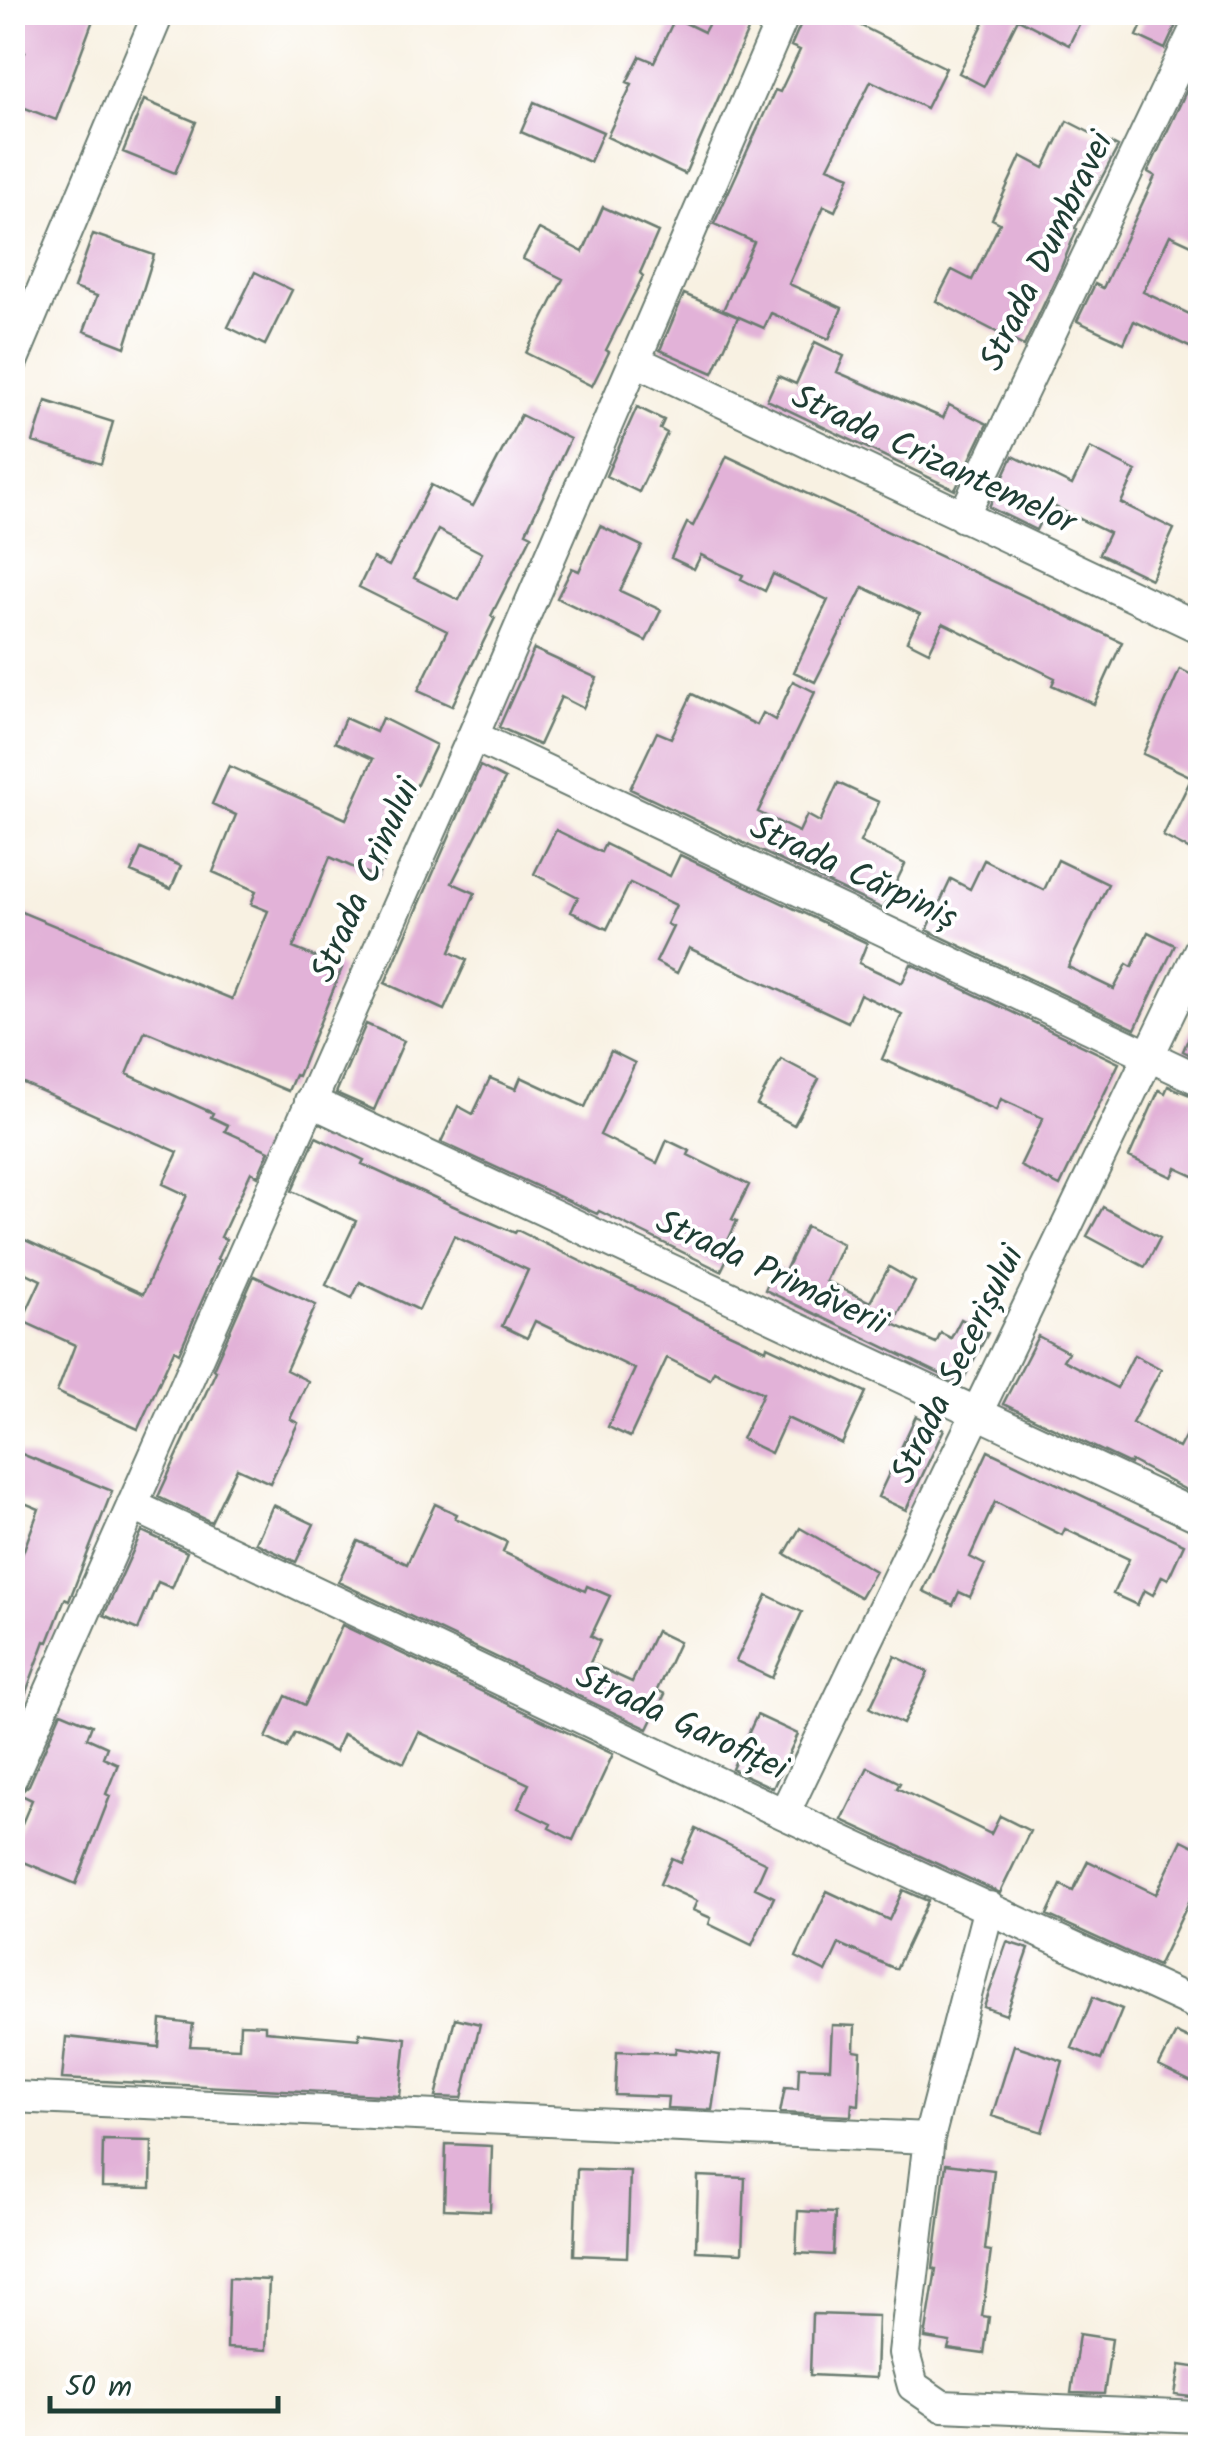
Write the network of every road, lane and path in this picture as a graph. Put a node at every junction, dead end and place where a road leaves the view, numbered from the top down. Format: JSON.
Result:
{"nodes":[{"id":1,"x":159,"y":12,"type":"edge"},
{"id":2,"x":785,"y":12,"type":"edge"},
{"id":3,"x":1200,"y":19,"type":"edge"},
{"id":4,"x":634,"y":360,"type":"junction"},
{"id":5,"x":12,"y":362,"type":"edge"},
{"id":6,"x":963,"y":517,"type":"junction"},
{"id":7,"x":1200,"y":628,"type":"edge"},
{"id":8,"x":473,"y":736,"type":"junction"},
{"id":9,"x":1200,"y":949,"type":"edge"},
{"id":10,"x":1151,"y":1057,"type":"junction"},
{"id":11,"x":1200,"y":1080,"type":"edge"},
{"id":12,"x":310,"y":1101,"type":"junction"},
{"id":13,"x":978,"y":1412,"type":"junction"},
{"id":14,"x":132,"y":1506,"type":"junction"},
{"id":15,"x":1200,"y":1516,"type":"edge"},
{"id":16,"x":12,"y":1778,"type":"edge"},
{"id":17,"x":784,"y":1814,"type":"junction"},
{"id":18,"x":989,"y":1908,"type":"junction"},
{"id":19,"x":1200,"y":2006,"type":"edge"},
{"id":20,"x":12,"y":2097,"type":"edge"},
{"id":21,"x":929,"y":2138,"type":"junction"},
{"id":22,"x":1200,"y":2417,"type":"edge"}],
"edges":[{"from":1,"to":5,"type":"street"},
{"from":2,"to":4,"type":"street","name":"Strada Crinului"},
{"from":3,"to":6,"type":"street","name":"Strada Dumbravei"},
{"from":4,"to":6,"type":"street","name":"Strada Crizantemelor"},
{"from":4,"to":8,"type":"street","name":"Strada Crinului"},
{"from":6,"to":7,"type":"street","name":"Strada Crizantemelor"},
{"from":8,"to":10,"type":"street","name":"Strada Cărpiniș"},
{"from":8,"to":12,"type":"street","name":"Strada Crinului"},
{"from":9,"to":10,"type":"street","name":"Strada Secerișului"},
{"from":10,"to":11,"type":"street","name":"Strada Cărpiniș"},
{"from":10,"to":13,"type":"street","name":"Strada Secerișului"},
{"from":12,"to":13,"type":"street","name":"Strada Primăverii"},
{"from":12,"to":14,"type":"street","name":"Strada Crinului"},
{"from":13,"to":15,"type":"street","name":"Strada Primăverii"},
{"from":13,"to":17,"type":"street","name":"Strada Secerișului"},
{"from":14,"to":16,"type":"street","name":"Strada Crinului"},
{"from":14,"to":17,"type":"street","name":"Strada Garofiței"},
{"from":17,"to":18,"type":"street","name":"Strada Garofiței"},
{"from":18,"to":19,"type":"street","name":"Strada Garofiței"},
{"from":18,"to":21,"type":"street"},
{"from":20,"to":21,"type":"street"},
{"from":21,"to":22,"type":"street"}]}
